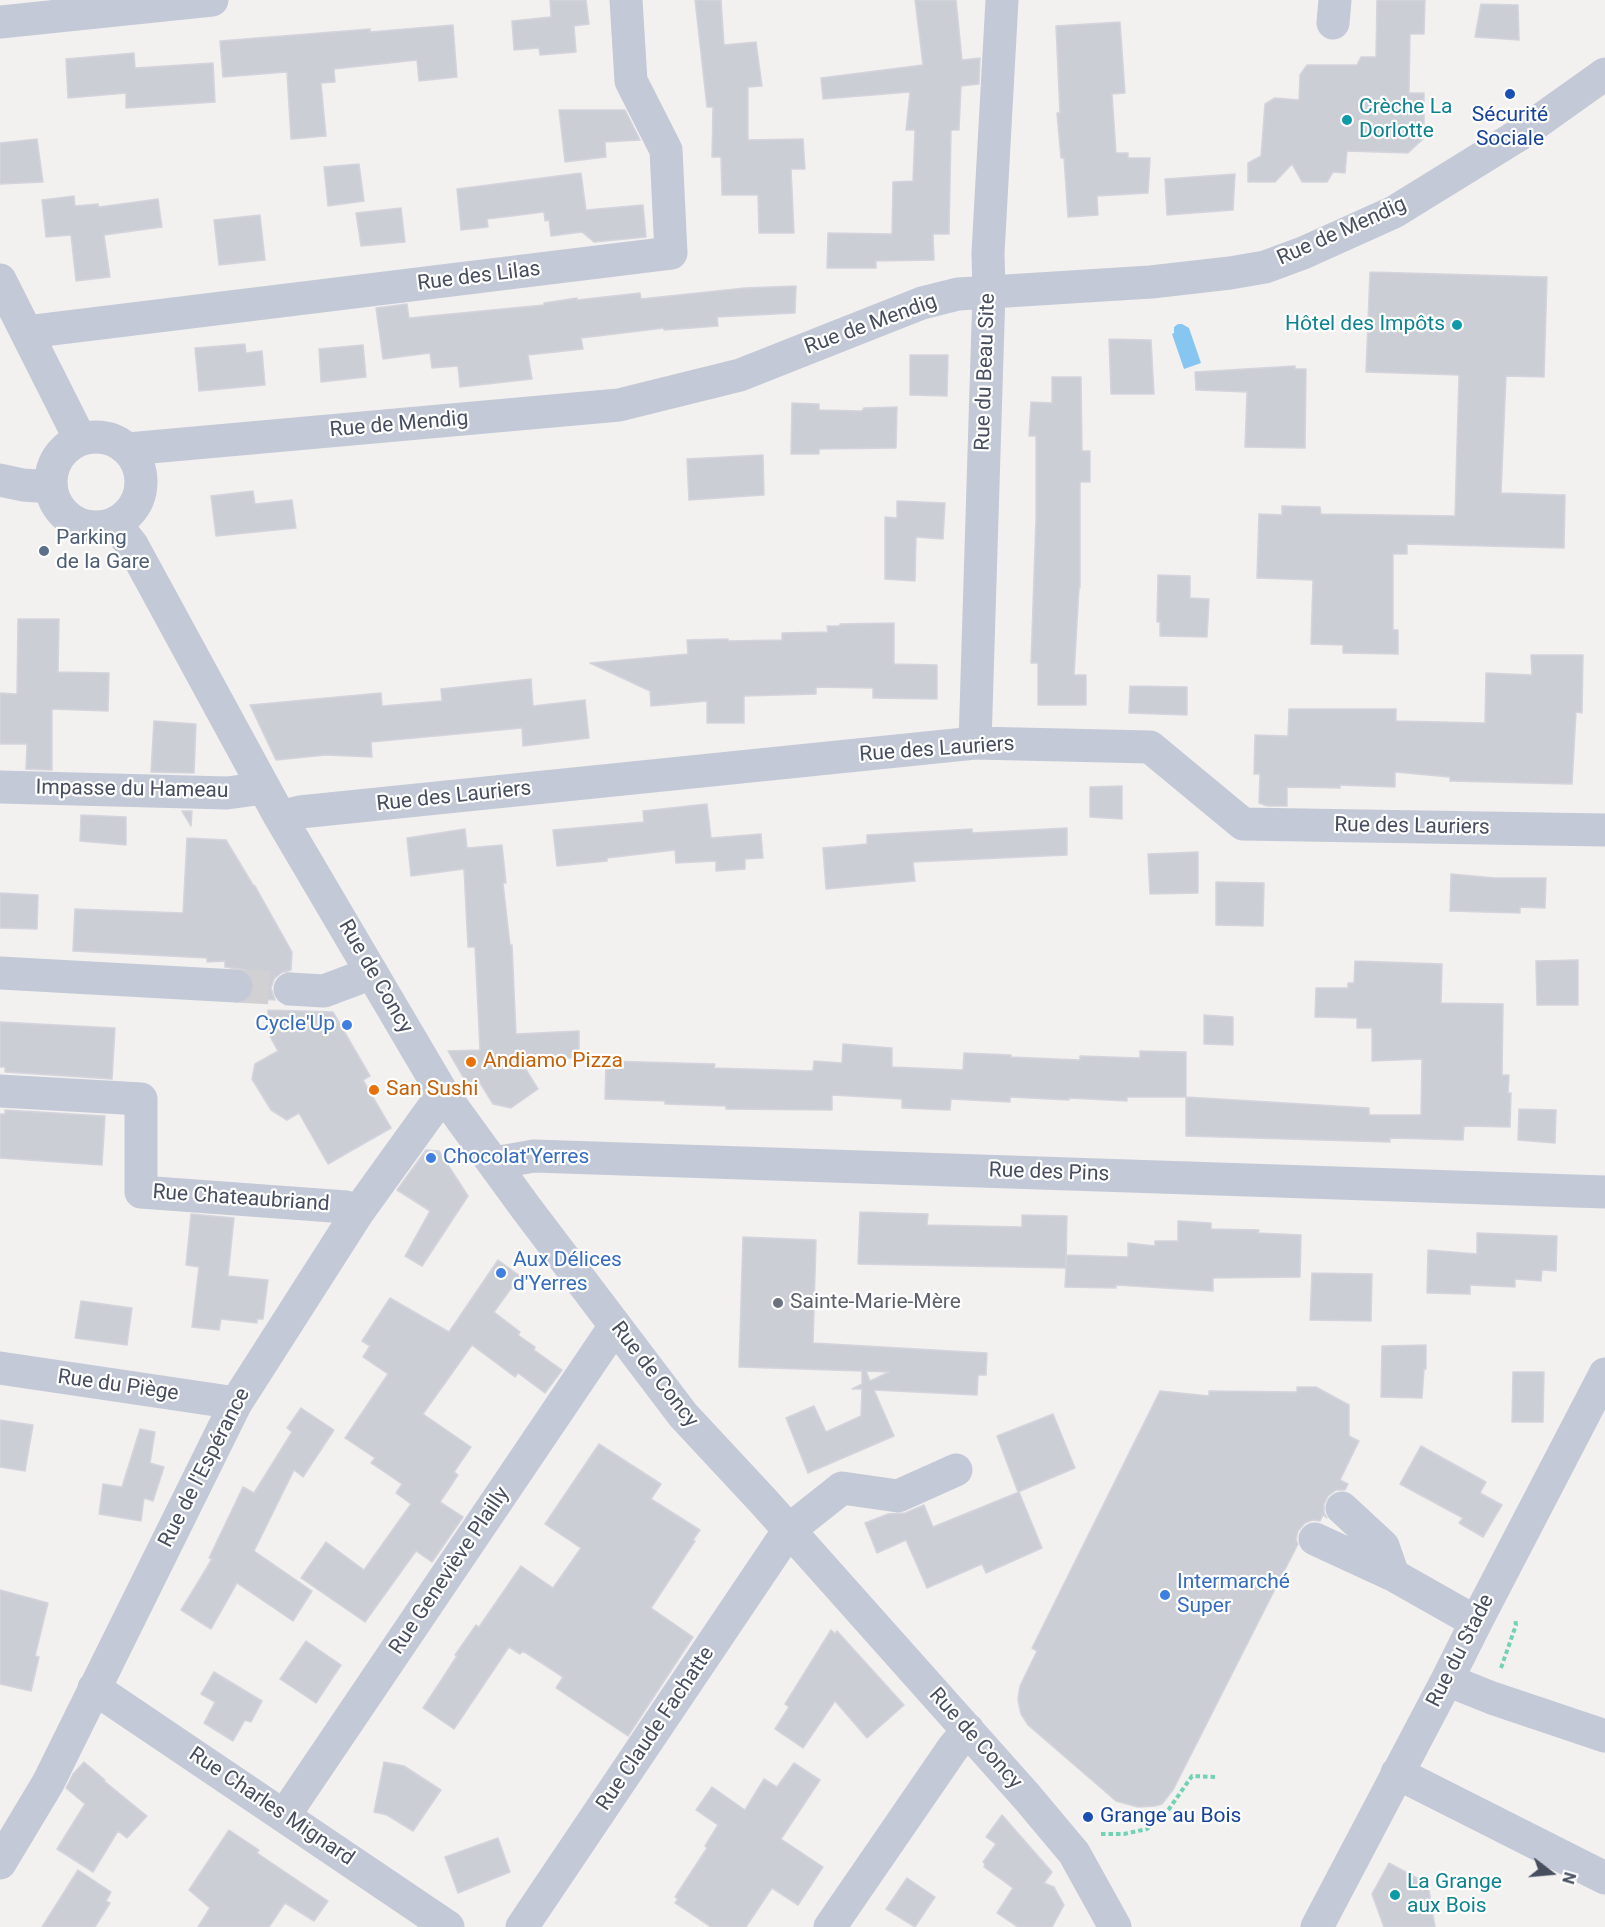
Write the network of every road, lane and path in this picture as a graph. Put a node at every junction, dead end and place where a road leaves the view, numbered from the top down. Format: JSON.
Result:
{"nodes":[{"id":1,"x":212,"y":0,"type":"edge"},
{"id":2,"x":626,"y":0,"type":"edge"},
{"id":3,"x":1002,"y":0,"type":"edge"},
{"id":4,"x":0,"y":22,"type":"edge"},
{"id":5,"x":1605,"y":74,"type":"edge"},
{"id":6,"x":0,"y":280,"type":"edge"},
{"id":7,"x":989,"y":292,"type":"junction"},
{"id":8,"x":27,"y":332,"type":"junction"},
{"id":9,"x":80,"y":440,"type":"junction"},
{"id":10,"x":128,"y":450,"type":"junction"},
{"id":11,"x":0,"y":480,"type":"edge"},
{"id":12,"x":51,"y":487,"type":"junction"},
{"id":13,"x":115,"y":524,"type":"junction"},
{"id":14,"x":975,"y":743,"type":"junction"},
{"id":15,"x":0,"y":787,"type":"edge"},
{"id":16,"x":264,"y":788,"type":"junction"},
{"id":17,"x":280,"y":817,"type":"junction"},
{"id":18,"x":1605,"y":830,"type":"edge"},
{"id":19,"x":0,"y":973,"type":"edge"},
{"id":20,"x":372,"y":973,"type":"junction"},
{"id":21,"x":236,"y":986,"type":"tunnel mouth"},
{"id":22,"x":290,"y":989,"type":"tunnel mouth"},
{"id":23,"x":0,"y":1091,"type":"edge"},
{"id":24,"x":443,"y":1094,"type":"junction"},
{"id":25,"x":494,"y":1162,"type":"junction"},
{"id":26,"x":1605,"y":1192,"type":"edge"},
{"id":27,"x":358,"y":1212,"type":"junction"},
{"id":28,"x":615,"y":1326,"type":"junction"},
{"id":29,"x":0,"y":1368,"type":"edge"},
{"id":30,"x":1605,"y":1374,"type":"edge"},
{"id":31,"x":236,"y":1403,"type":"junction"},
{"id":32,"x":956,"y":1470,"type":"dead end"},
{"id":33,"x":1342,"y":1508,"type":"dead end"},
{"id":34,"x":789,"y":1530,"type":"junction"},
{"id":35,"x":1316,"y":1539,"type":"dead end"},
{"id":36,"x":1393,"y":1575,"type":"junction"},
{"id":37,"x":1476,"y":1622,"type":"junction"},
{"id":38,"x":1447,"y":1680,"type":"junction"},
{"id":39,"x":94,"y":1688,"type":"junction"},
{"id":40,"x":968,"y":1730,"type":"junction"},
{"id":41,"x":1605,"y":1736,"type":"edge"},
{"id":42,"x":1397,"y":1773,"type":"junction"},
{"id":43,"x":1216,"y":1777,"type":"dead end"},
{"id":44,"x":284,"y":1816,"type":"junction"},
{"id":45,"x":1059,"y":1836,"type":"junction"},
{"id":46,"x":0,"y":1863,"type":"edge"},
{"id":47,"x":1605,"y":1878,"type":"edge"},
{"id":48,"x":448,"y":1927,"type":"edge"},
{"id":49,"x":522,"y":1927,"type":"edge"},
{"id":50,"x":830,"y":1927,"type":"edge"},
{"id":51,"x":1115,"y":1927,"type":"edge"},
{"id":52,"x":1317,"y":1927,"type":"edge"}],
"edges":[{"from":1,"to":4,"type":"street"},
{"from":2,"to":8,"type":"street","name":"Rue des Lilas"},
{"from":3,"to":7,"type":"street","name":"Rue du Beau Site"},
{"from":5,"to":7,"type":"street","name":"Rue de Mendig"},
{"from":6,"to":8,"type":"street"},
{"from":7,"to":10,"type":"street","name":"Rue de Mendig"},
{"from":7,"to":14,"type":"street","name":"Rue du Beau Site"},
{"from":8,"to":9,"type":"street"},
{"from":9,"to":10,"type":"street"},
{"from":9,"to":12,"type":"street"},
{"from":10,"to":13,"type":"street"},
{"from":11,"to":12,"type":"street"},
{"from":12,"to":13,"type":"street"},
{"from":13,"to":16,"type":"street","name":"Rue de Concy"},
{"from":14,"to":17,"type":"street","name":"Rue des Lauriers"},
{"from":14,"to":18,"type":"street","name":"Rue des Lauriers"},
{"from":15,"to":16,"type":"street","name":"Impasse du Hameau"},
{"from":16,"to":17,"type":"street","name":"Rue de Concy"},
{"from":17,"to":20,"type":"street","name":"Rue de Concy"},
{"from":19,"to":21,"type":"street"},
{"from":20,"to":22,"type":"street"},
{"from":20,"to":24,"type":"street","name":"Rue de Concy"},
{"from":23,"to":27,"type":"street","name":"Rue Chateaubriand"},
{"from":24,"to":25,"type":"street","name":"Rue de Concy"},
{"from":24,"to":27,"type":"street","name":"Rue de l'Espérance"},
{"from":25,"to":26,"type":"street","name":"Rue des Pins"},
{"from":25,"to":28,"type":"street","name":"Rue de Concy"},
{"from":27,"to":31,"type":"street","name":"Rue de l'Espérance"},
{"from":28,"to":34,"type":"street","name":"Rue de Concy"},
{"from":28,"to":44,"type":"street","name":"Rue Geneviève Plailly"},
{"from":29,"to":31,"type":"street","name":"Rue du Piège"},
{"from":30,"to":37,"type":"street","name":"Rue du Stade"},
{"from":31,"to":39,"type":"street","name":"Rue de l'Espérance"},
{"from":32,"to":34,"type":"street","name":"Rue Claude Fachatte"},
{"from":33,"to":36,"type":"street"},
{"from":34,"to":40,"type":"street","name":"Rue de Concy"},
{"from":34,"to":49,"type":"street","name":"Rue Claude Fachatte"},
{"from":35,"to":36,"type":"street"},
{"from":36,"to":37,"type":"street"},
{"from":37,"to":38,"type":"street","name":"Rue du Stade"},
{"from":38,"to":41,"type":"street"},
{"from":38,"to":42,"type":"street","name":"Rue du Stade"},
{"from":39,"to":44,"type":"street","name":"Rue Charles Mignard"},
{"from":39,"to":46,"type":"street","name":"Rue de l'Espérance"},
{"from":40,"to":45,"type":"street","name":"Rue de Concy"},
{"from":40,"to":50,"type":"street"},
{"from":42,"to":47,"type":"street"},
{"from":42,"to":52,"type":"street","name":"Rue du Stade"},
{"from":43,"to":45,"type":"path"},
{"from":44,"to":48,"type":"street","name":"Rue Charles Mignard"},
{"from":45,"to":51,"type":"street","name":"Rue de Concy"}]}
